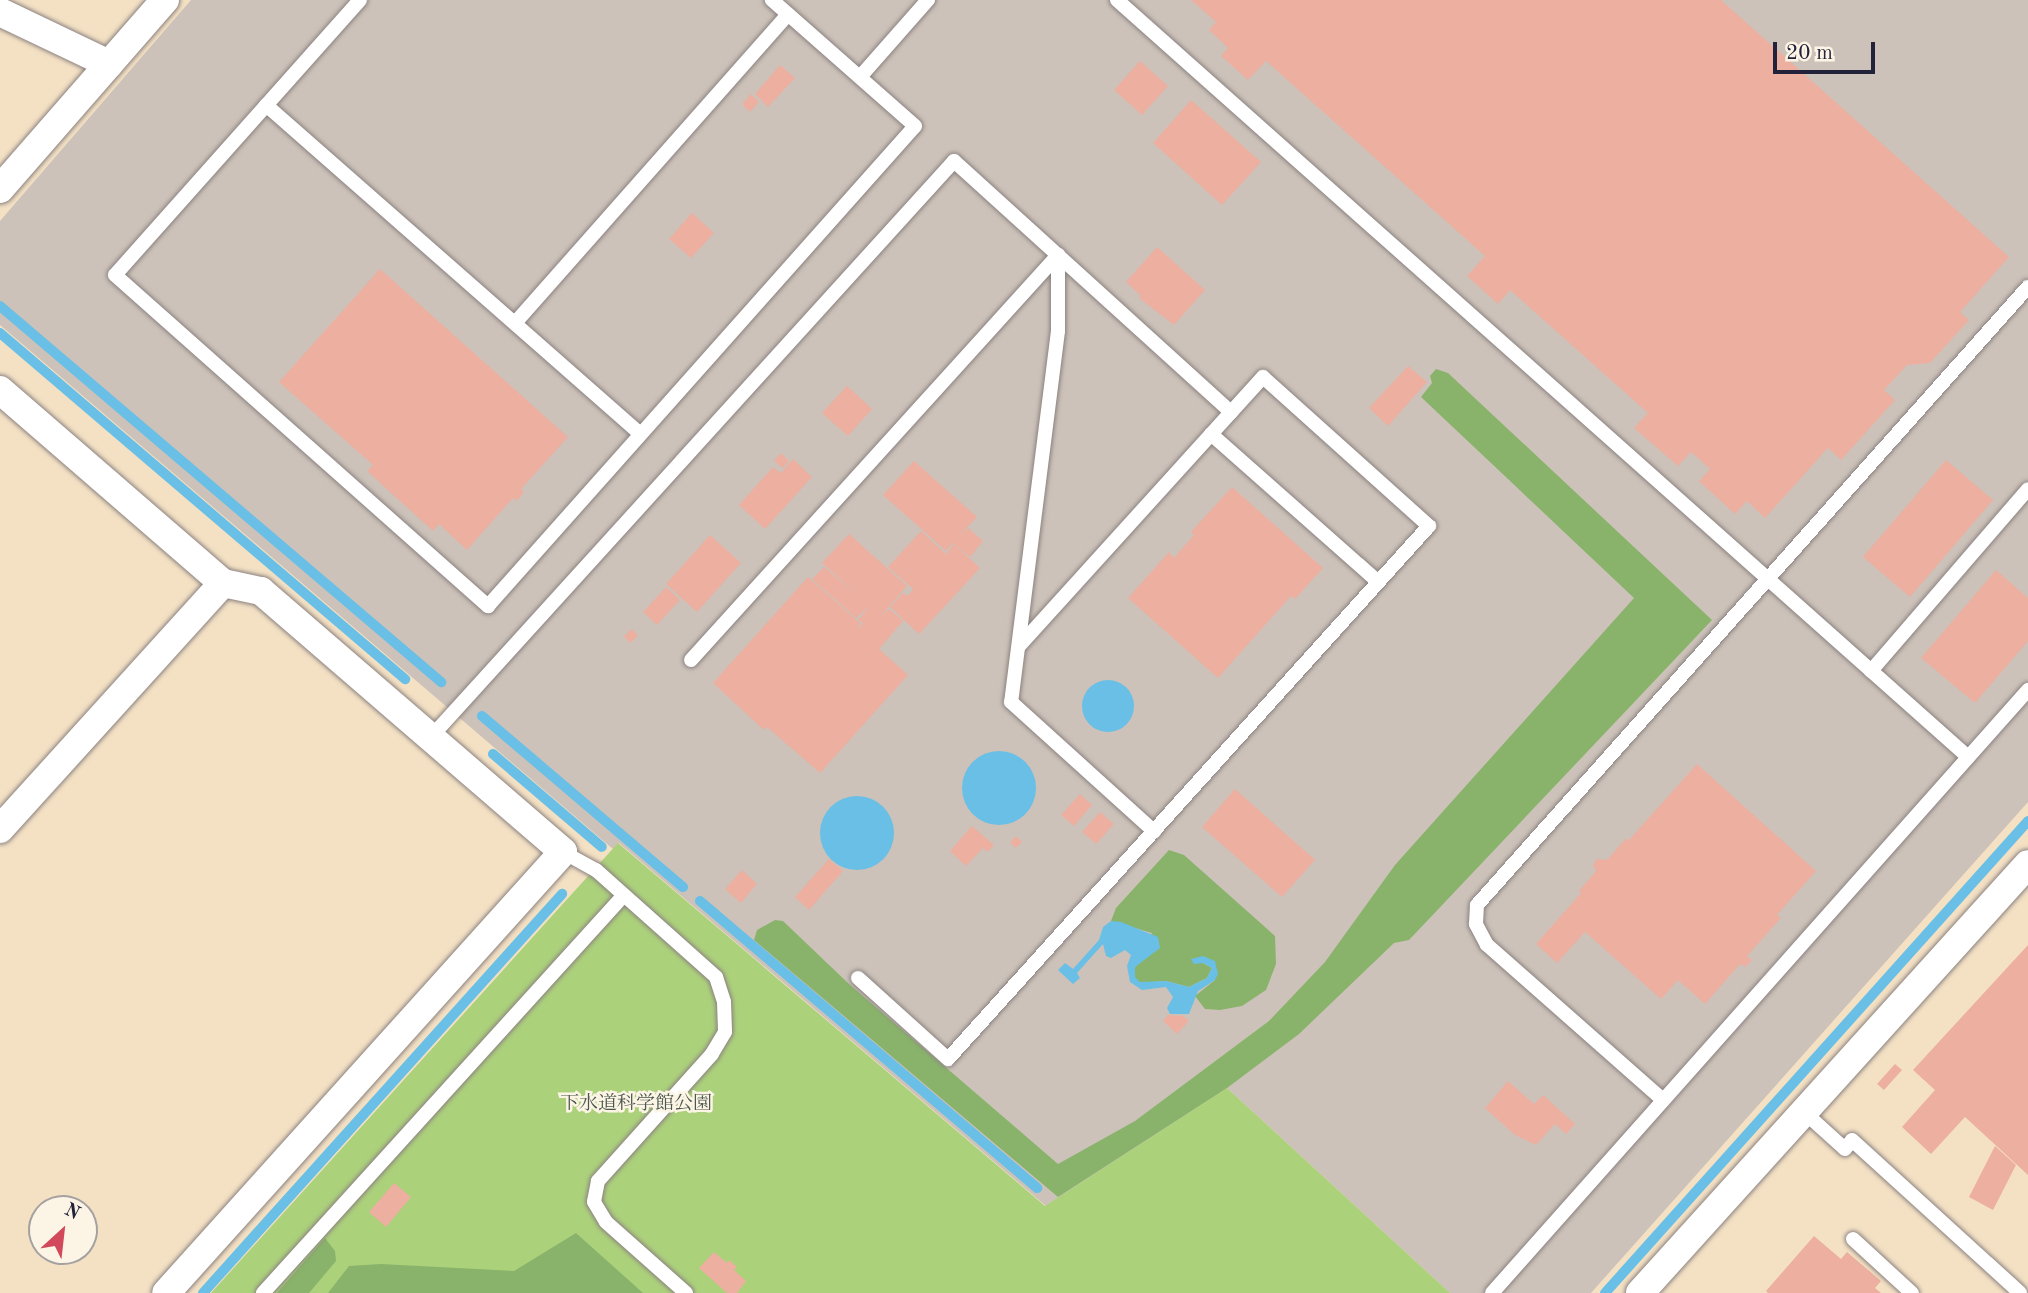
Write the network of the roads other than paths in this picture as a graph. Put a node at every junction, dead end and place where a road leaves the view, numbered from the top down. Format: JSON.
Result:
{"nodes":[{"id":1,"x":165,"y":0,"type":"edge"},
{"id":2,"x":360,"y":0,"type":"edge"},
{"id":3,"x":772,"y":0,"type":"edge"},
{"id":4,"x":928,"y":0,"type":"edge"},
{"id":5,"x":1117,"y":0,"type":"edge"},
{"id":6,"x":0,"y":12,"type":"edge"},
{"id":7,"x":788,"y":14,"type":"junction"},
{"id":8,"x":109,"y":64,"type":"junction"},
{"id":9,"x":860,"y":77,"type":"junction"},
{"id":10,"x":266,"y":105,"type":"junction"},
{"id":11,"x":0,"y":189,"type":"edge"},
{"id":12,"x":1058,"y":255,"type":"junction"},
{"id":13,"x":2025,"y":297,"type":"edge"},
{"id":14,"x":514,"y":323,"type":"junction"},
{"id":15,"x":0,"y":390,"type":"edge"},
{"id":16,"x":1231,"y":412,"type":"junction"},
{"id":17,"x":640,"y":434,"type":"junction"},
{"id":18,"x":1211,"y":434,"type":"junction"},
{"id":19,"x":2028,"y":489,"type":"edge"},
{"id":20,"x":1768,"y":579,"type":"junction"},
{"id":21,"x":1378,"y":582,"type":"junction"},
{"id":22,"x":223,"y":583,"type":"junction"},
{"id":23,"x":1018,"y":646,"type":"junction"},
{"id":24,"x":691,"y":660,"type":"dead end"},
{"id":25,"x":1871,"y":671,"type":"junction"},
{"id":26,"x":2028,"y":690,"type":"edge"},
{"id":27,"x":430,"y":737,"type":"junction"},
{"id":28,"x":1968,"y":757,"type":"junction"},
{"id":29,"x":0,"y":829,"type":"edge"},
{"id":30,"x":1154,"y":831,"type":"junction"},
{"id":31,"x":563,"y":852,"type":"junction"},
{"id":32,"x":2028,"y":864,"type":"edge"},
{"id":33,"x":624,"y":895,"type":"junction"},
{"id":34,"x":858,"y":978,"type":"dead end"},
{"id":35,"x":1663,"y":1100,"type":"junction"},
{"id":36,"x":1804,"y":1111,"type":"junction"},
{"id":37,"x":1853,"y":1239,"type":"dead end"},
{"id":38,"x":166,"y":1293,"type":"edge"},
{"id":39,"x":264,"y":1293,"type":"edge"},
{"id":40,"x":686,"y":1293,"type":"edge"},
{"id":41,"x":1492,"y":1293,"type":"edge"},
{"id":42,"x":1640,"y":1293,"type":"edge"},
{"id":43,"x":1912,"y":1293,"type":"edge"},
{"id":44,"x":2020,"y":1293,"type":"edge"}],
"edges":[{"from":1,"to":8,"type":"street"},
{"from":2,"to":10,"type":"lane"},
{"from":3,"to":7,"type":"lane"},
{"from":4,"to":9,"type":"lane"},
{"from":5,"to":20,"type":"lane"},
{"from":6,"to":8,"type":"street"},
{"from":7,"to":9,"type":"lane"},
{"from":7,"to":14,"type":"lane"},
{"from":8,"to":11,"type":"street"},
{"from":9,"to":17,"type":"lane"},
{"from":10,"to":14,"type":"lane"},
{"from":10,"to":17,"type":"lane"},
{"from":12,"to":16,"type":"lane"},
{"from":12,"to":23,"type":"lane"},
{"from":12,"to":24,"type":"lane"},
{"from":12,"to":27,"type":"lane"},
{"from":13,"to":20,"type":"lane"},
{"from":14,"to":17,"type":"lane"},
{"from":15,"to":22,"type":"street"},
{"from":16,"to":18,"type":"lane"},
{"from":16,"to":21,"type":"lane"},
{"from":18,"to":21,"type":"lane"},
{"from":18,"to":23,"type":"lane"},
{"from":19,"to":25,"type":"lane"},
{"from":20,"to":25,"type":"lane"},
{"from":20,"to":35,"type":"lane"},
{"from":21,"to":30,"type":"lane"},
{"from":22,"to":27,"type":"street"},
{"from":22,"to":29,"type":"street"},
{"from":23,"to":30,"type":"lane"},
{"from":25,"to":28,"type":"lane"},
{"from":26,"to":28,"type":"lane"},
{"from":27,"to":31,"type":"street"},
{"from":28,"to":35,"type":"lane"},
{"from":30,"to":34,"type":"lane"},
{"from":31,"to":33,"type":"lane"},
{"from":31,"to":38,"type":"street"},
{"from":32,"to":36,"type":"street"},
{"from":33,"to":39,"type":"lane"},
{"from":33,"to":40,"type":"lane"},
{"from":35,"to":41,"type":"lane"},
{"from":36,"to":42,"type":"street"},
{"from":36,"to":44,"type":"lane"},
{"from":37,"to":43,"type":"lane"}]}
